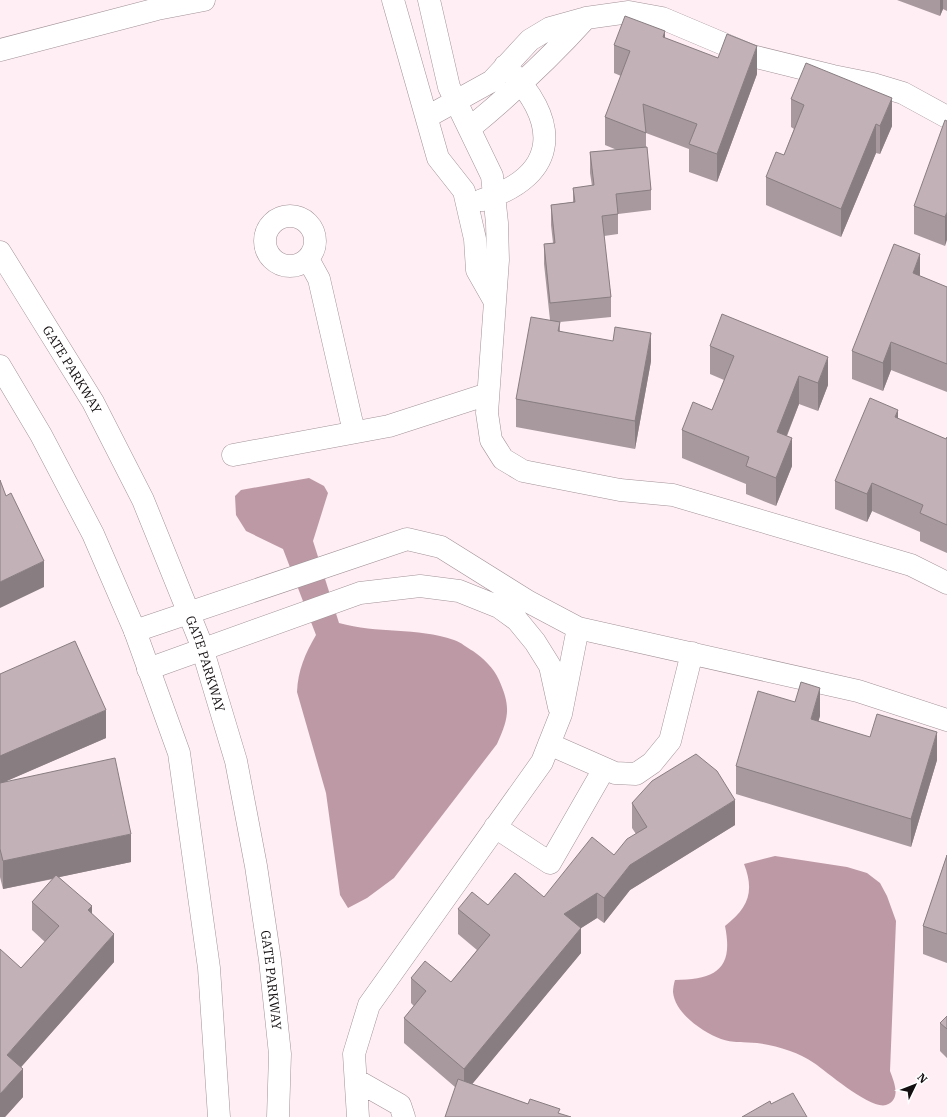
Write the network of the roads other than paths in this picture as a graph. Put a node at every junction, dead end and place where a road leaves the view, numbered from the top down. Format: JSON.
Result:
{"nodes":[{"id":1,"x":204,"y":0,"type":"edge"},
{"id":2,"x":392,"y":0,"type":"edge"},
{"id":3,"x":429,"y":0,"type":"edge"},
{"id":4,"x":586,"y":18,"type":"junction"},
{"id":5,"x":0,"y":50,"type":"edge"},
{"id":6,"x":505,"y":66,"type":"junction"},
{"id":7,"x":522,"y":83,"type":"junction"},
{"id":8,"x":456,"y":100,"type":"junction"},
{"id":9,"x":427,"y":117,"type":"junction"},
{"id":10,"x":947,"y":117,"type":"edge"},
{"id":11,"x":470,"y":128,"type":"junction"},
{"id":12,"x":494,"y":196,"type":"junction"},
{"id":13,"x":467,"y":205,"type":"junction"},
{"id":14,"x":0,"y":252,"type":"edge"},
{"id":15,"x":308,"y":259,"type":"dead end"},
{"id":16,"x":494,"y":300,"type":"junction"},
{"id":17,"x":0,"y":366,"type":"edge"},
{"id":18,"x":488,"y":394,"type":"junction"},
{"id":19,"x":354,"y":432,"type":"junction"},
{"id":20,"x":233,"y":455,"type":"dead end"},
{"id":21,"x":947,"y":583,"type":"edge"},
{"id":22,"x":189,"y":613,"type":"junction"},
{"id":23,"x":578,"y":628,"type":"junction"},
{"id":24,"x":135,"y":631,"type":"junction"},
{"id":25,"x":202,"y":649,"type":"junction"},
{"id":26,"x":692,"y":654,"type":"junction"},
{"id":27,"x":148,"y":668,"type":"junction"},
{"id":28,"x":561,"y":714,"type":"junction"},
{"id":29,"x":947,"y":720,"type":"edge"},
{"id":30,"x":549,"y":744,"type":"junction"},
{"id":31,"x":604,"y":769,"type":"junction"},
{"id":32,"x":495,"y":827,"type":"junction"},
{"id":33,"x":356,"y":1080,"type":"junction"},
{"id":34,"x":219,"y":1117,"type":"edge"},
{"id":35,"x":278,"y":1117,"type":"edge"},
{"id":36,"x":358,"y":1117,"type":"edge"},
{"id":37,"x":404,"y":1117,"type":"edge"}],
"edges":[{"from":1,"to":5,"type":"street"},
{"from":2,"to":9,"type":"street"},
{"from":3,"to":8,"type":"street"},
{"from":4,"to":6,"type":"street"},
{"from":4,"to":7,"type":"street"},
{"from":4,"to":10,"type":"street"},
{"from":6,"to":7,"type":"street"},
{"from":6,"to":8,"type":"street"},
{"from":7,"to":11,"type":"street"},
{"from":7,"to":12,"type":"street"},
{"from":8,"to":9,"type":"street"},
{"from":8,"to":11,"type":"street"},
{"from":9,"to":13,"type":"street"},
{"from":11,"to":12,"type":"street"},
{"from":12,"to":13,"type":"street"},
{"from":12,"to":16,"type":"street"},
{"from":13,"to":16,"type":"street"},
{"from":14,"to":22,"type":"street","name":"GATE PARKWAY"},
{"from":15,"to":19,"type":"street"},
{"from":16,"to":18,"type":"street"},
{"from":17,"to":24,"type":"street"},
{"from":18,"to":19,"type":"street"},
{"from":18,"to":21,"type":"street"},
{"from":19,"to":20,"type":"street"},
{"from":22,"to":23,"type":"street"},
{"from":22,"to":24,"type":"street"},
{"from":22,"to":25,"type":"street","name":"GATE PARKWAY"},
{"from":23,"to":26,"type":"street"},
{"from":23,"to":28,"type":"street"},
{"from":24,"to":27,"type":"street"},
{"from":25,"to":27,"type":"street"},
{"from":25,"to":28,"type":"street"},
{"from":25,"to":35,"type":"street","name":"GATE PARKWAY"},
{"from":26,"to":29,"type":"street"},
{"from":26,"to":31,"type":"street"},
{"from":27,"to":34,"type":"street"},
{"from":28,"to":30,"type":"street"},
{"from":30,"to":31,"type":"street"},
{"from":30,"to":32,"type":"street"},
{"from":31,"to":32,"type":"street"},
{"from":32,"to":33,"type":"street"},
{"from":33,"to":36,"type":"street"},
{"from":33,"to":37,"type":"street"}]}
